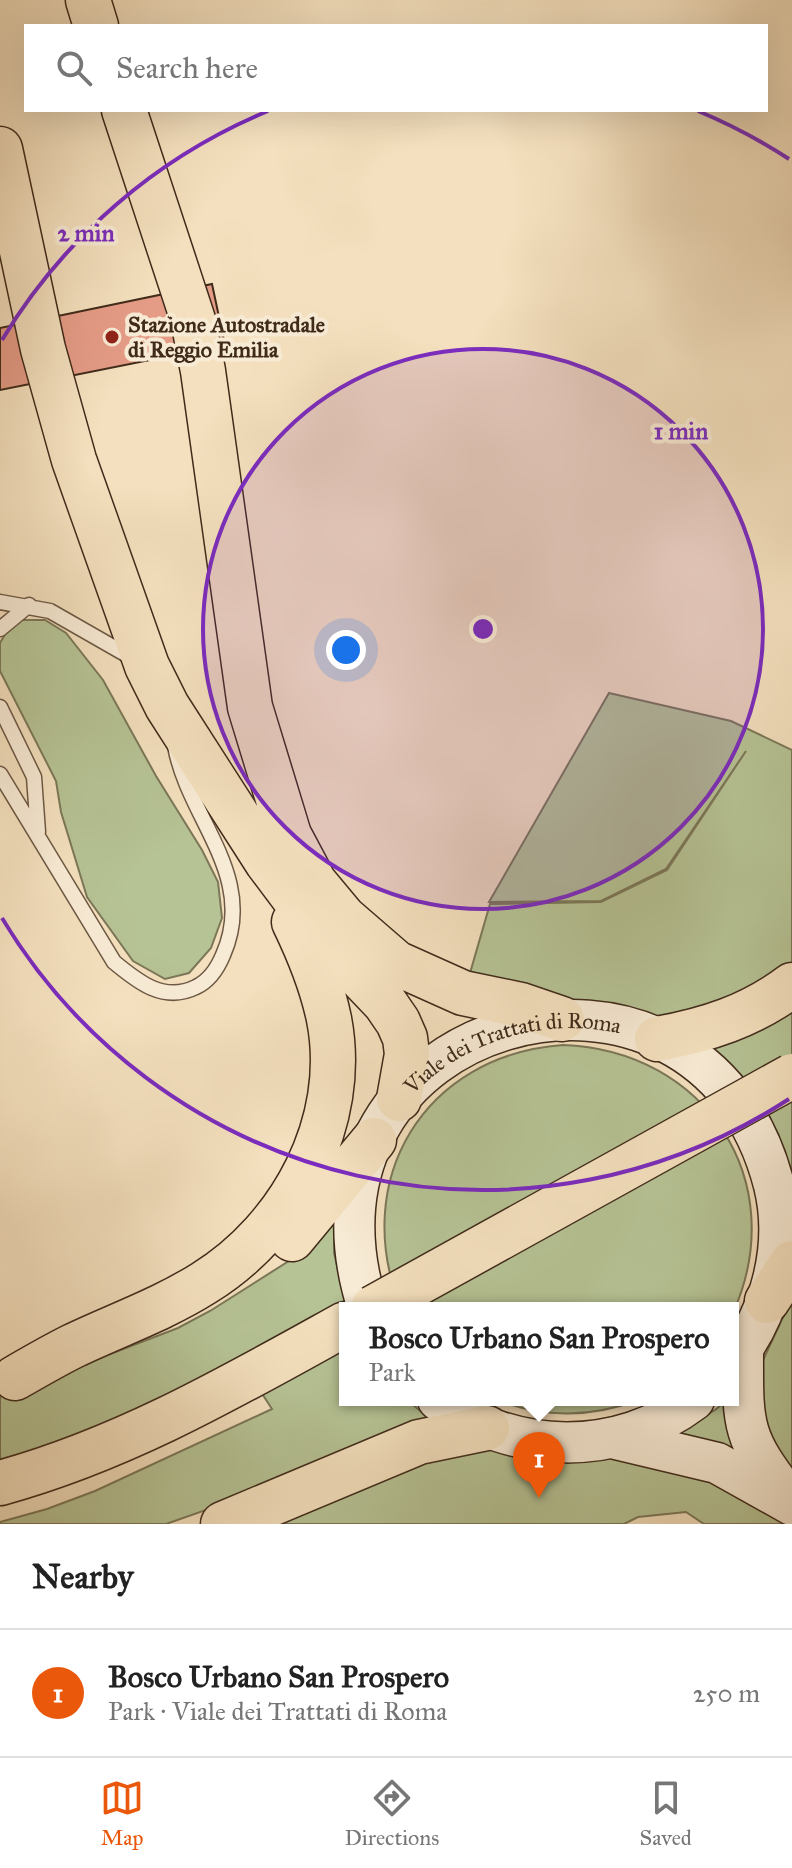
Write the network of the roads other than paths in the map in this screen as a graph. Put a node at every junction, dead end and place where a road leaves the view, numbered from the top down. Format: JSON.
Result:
{"nodes":[{"id":1,"x":88,"y":0,"type":"edge"},
{"id":2,"x":95,"y":24,"type":"edge"},
{"id":3,"x":125,"y":112,"type":"edge"},
{"id":4,"x":0,"y":149,"type":"edge"},
{"id":5,"x":1,"y":600,"type":"edge"},
{"id":6,"x":29,"y":605,"type":"junction"},
{"id":7,"x":0,"y":629,"type":"edge"},
{"id":8,"x":147,"y":666,"type":"junction"},
{"id":9,"x":167,"y":706,"type":"junction"},
{"id":10,"x":0,"y":707,"type":"edge"},
{"id":11,"x":0,"y":774,"type":"edge"},
{"id":12,"x":38,"y":837,"type":"junction"},
{"id":13,"x":267,"y":862,"type":"junction"},
{"id":14,"x":792,"y":985,"type":"edge"},
{"id":15,"x":562,"y":1019,"type":"junction"},
{"id":16,"x":657,"y":1039,"type":"junction"},
{"id":17,"x":792,"y":1076,"type":"edge"},
{"id":18,"x":399,"y":1099,"type":"junction"},
{"id":19,"x":792,"y":1105,"type":"edge"},
{"id":20,"x":374,"y":1140,"type":"junction"},
{"id":21,"x":792,"y":1263,"type":"edge"},
{"id":22,"x":767,"y":1301,"type":"junction"},
{"id":23,"x":368,"y":1302,"type":"edge"},
{"id":24,"x":381,"y":1302,"type":"edge"},
{"id":25,"x":437,"y":1302,"type":"edge"},
{"id":26,"x":339,"y":1328,"type":"edge"},
{"id":27,"x":739,"y":1353,"type":"edge"},
{"id":28,"x":339,"y":1356,"type":"edge"},
{"id":29,"x":739,"y":1365,"type":"edge"},
{"id":30,"x":7,"y":1381,"type":"edge"},
{"id":31,"x":231,"y":1402,"type":"junction"},
{"id":32,"x":448,"y":1406,"type":"edge"},
{"id":33,"x":685,"y":1406,"type":"edge"},
{"id":34,"x":487,"y":1428,"type":"junction"},
{"id":35,"x":612,"y":1438,"type":"junction"},
{"id":36,"x":0,"y":1483,"type":"edge"},
{"id":37,"x":792,"y":1503,"type":"edge"},
{"id":38,"x":0,"y":1511,"type":"edge"},
{"id":39,"x":223,"y":1524,"type":"edge"}],
"edges":[{"from":1,"to":2,"type":"highway"},
{"from":3,"to":15,"type":"highway"},
{"from":4,"to":8,"type":"highway"},
{"from":5,"to":6,"type":"lane"},
{"from":6,"to":7,"type":"lane"},
{"from":6,"to":8,"type":"lane"},
{"from":8,"to":9,"type":"highway"},
{"from":9,"to":12,"type":"lane"},
{"from":9,"to":13,"type":"highway"},
{"from":10,"to":12,"type":"lane"},
{"from":11,"to":12,"type":"lane"},
{"from":13,"to":18,"type":"highway"},
{"from":13,"to":30,"type":"highway"},
{"from":14,"to":16,"type":"highway"},
{"from":15,"to":16,"type":"street","name":"Viale dei Trattati di Roma"},
{"from":15,"to":18,"type":"street","name":"Viale dei Trattati di Roma"},
{"from":16,"to":22,"type":"street","name":"Viale dei Trattati di Roma"},
{"from":17,"to":24,"type":"highway","name":"Viale dei Trattati di Roma","bridge":true},
{"from":18,"to":20,"type":"street","name":"Viale dei Trattati di Roma"},
{"from":19,"to":25,"type":"highway"},
{"from":20,"to":23,"type":"street","name":"Viale dei Trattati di Roma"},
{"from":20,"to":30,"type":"highway"},
{"from":21,"to":22,"type":"highway"},
{"from":22,"to":27,"type":"street","name":"Viale dei Trattati di Roma"},
{"from":26,"to":31,"type":"highway"},
{"from":28,"to":31,"type":"highway"},
{"from":29,"to":37,"type":"street"},
{"from":31,"to":36,"type":"highway"},
{"from":31,"to":38,"type":"highway"},
{"from":32,"to":34,"type":"street"},
{"from":33,"to":35,"type":"street"},
{"from":34,"to":35,"type":"street"},
{"from":34,"to":39,"type":"highway"},
{"from":35,"to":37,"type":"street"}]}
